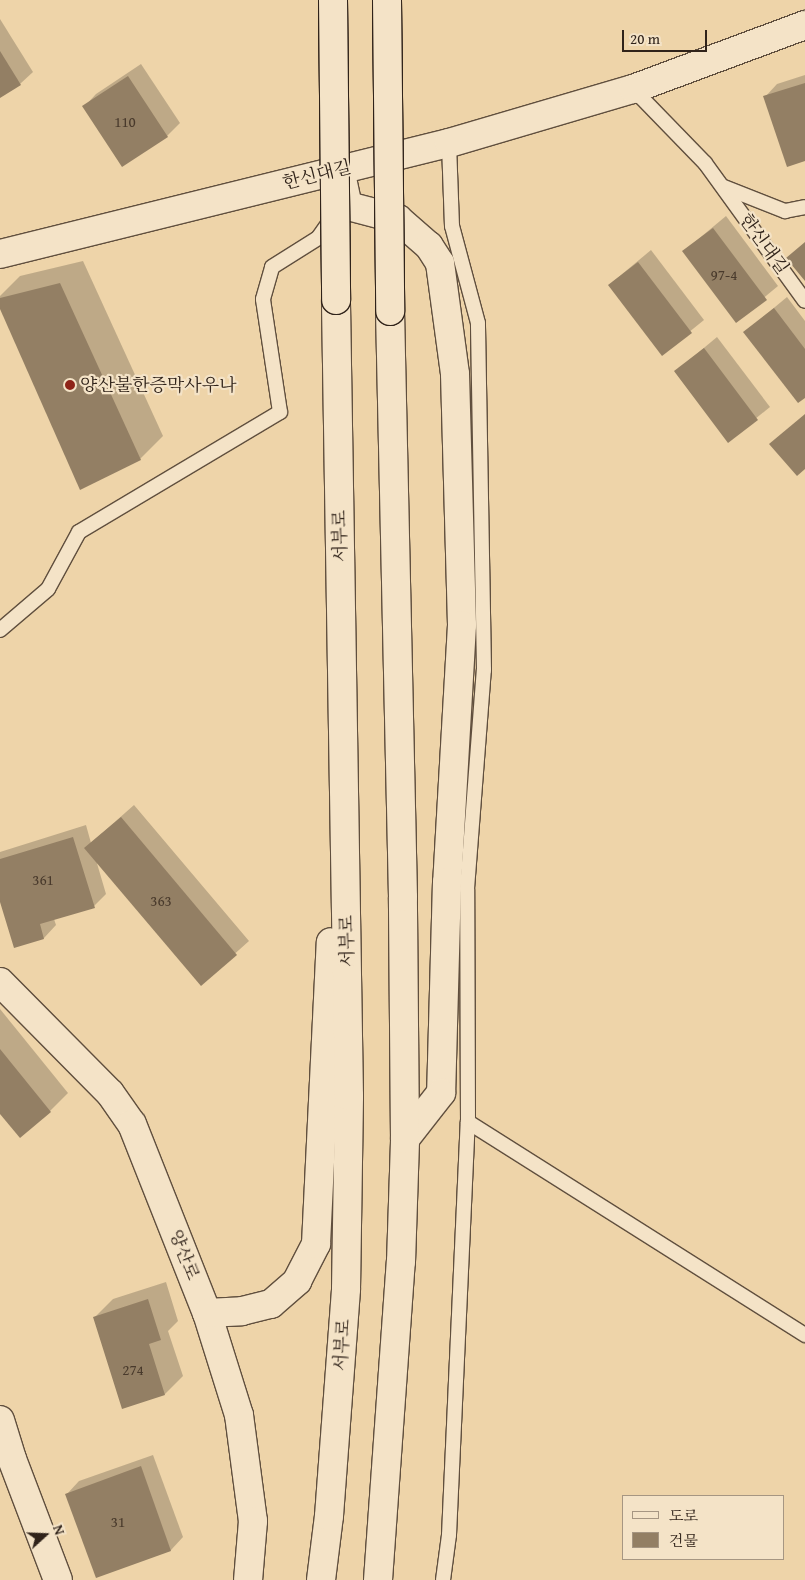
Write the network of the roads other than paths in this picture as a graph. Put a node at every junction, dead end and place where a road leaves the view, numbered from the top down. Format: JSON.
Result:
{"nodes":[{"id":1,"x":333,"y":0,"type":"edge"},
{"id":2,"x":387,"y":0,"type":"edge"},
{"id":3,"x":805,"y":25,"type":"edge"},
{"id":4,"x":633,"y":89,"type":"junction"},
{"id":5,"x":449,"y":143,"type":"junction"},
{"id":6,"x":335,"y":170,"type":"junction"},
{"id":7,"x":723,"y":187,"type":"junction"},
{"id":8,"x":805,"y":207,"type":"edge"},
{"id":9,"x":0,"y":254,"type":"edge"},
{"id":10,"x":805,"y":301,"type":"edge"},
{"id":11,"x":0,"y":630,"type":"edge"},
{"id":12,"x":344,"y":754,"type":"junction"},
{"id":13,"x":0,"y":982,"type":"edge"},
{"id":14,"x":468,"y":1122,"type":"junction"},
{"id":15,"x":405,"y":1139,"type":"junction"},
{"id":16,"x":207,"y":1313,"type":"junction"},
{"id":17,"x":805,"y":1335,"type":"edge"},
{"id":18,"x":2,"y":1433,"type":"edge"},
{"id":19,"x":379,"y":1578,"type":"edge"},
{"id":20,"x":58,"y":1580,"type":"edge"},
{"id":21,"x":248,"y":1580,"type":"edge"},
{"id":22,"x":321,"y":1580,"type":"edge"},
{"id":23,"x":443,"y":1580,"type":"edge"}],
"edges":[{"from":1,"to":12,"type":"main road","name":"서부로","bridge":true},
{"from":2,"to":15,"type":"main road","bridge":true},
{"from":3,"to":4,"type":"main road","name":"한신대길"},
{"from":4,"to":5,"type":"main road","name":"한신대길"},
{"from":4,"to":7,"type":"lane","name":"한신대길"},
{"from":5,"to":6,"type":"main road","name":"한신대길"},
{"from":5,"to":14,"type":"lane"},
{"from":6,"to":9,"type":"main road","name":"한신대길"},
{"from":6,"to":11,"type":"lane"},
{"from":6,"to":15,"type":"main road"},
{"from":7,"to":8,"type":"lane","name":"한신대길"},
{"from":7,"to":10,"type":"lane","name":"한신대길"},
{"from":12,"to":16,"type":"main road"},
{"from":12,"to":22,"type":"main road","name":"서부로"},
{"from":13,"to":16,"type":"main road","name":"양산로"},
{"from":14,"to":17,"type":"lane"},
{"from":14,"to":23,"type":"lane"},
{"from":15,"to":19,"type":"main road"},
{"from":16,"to":21,"type":"main road","name":"양산로"},
{"from":18,"to":20,"type":"main road"}]}
